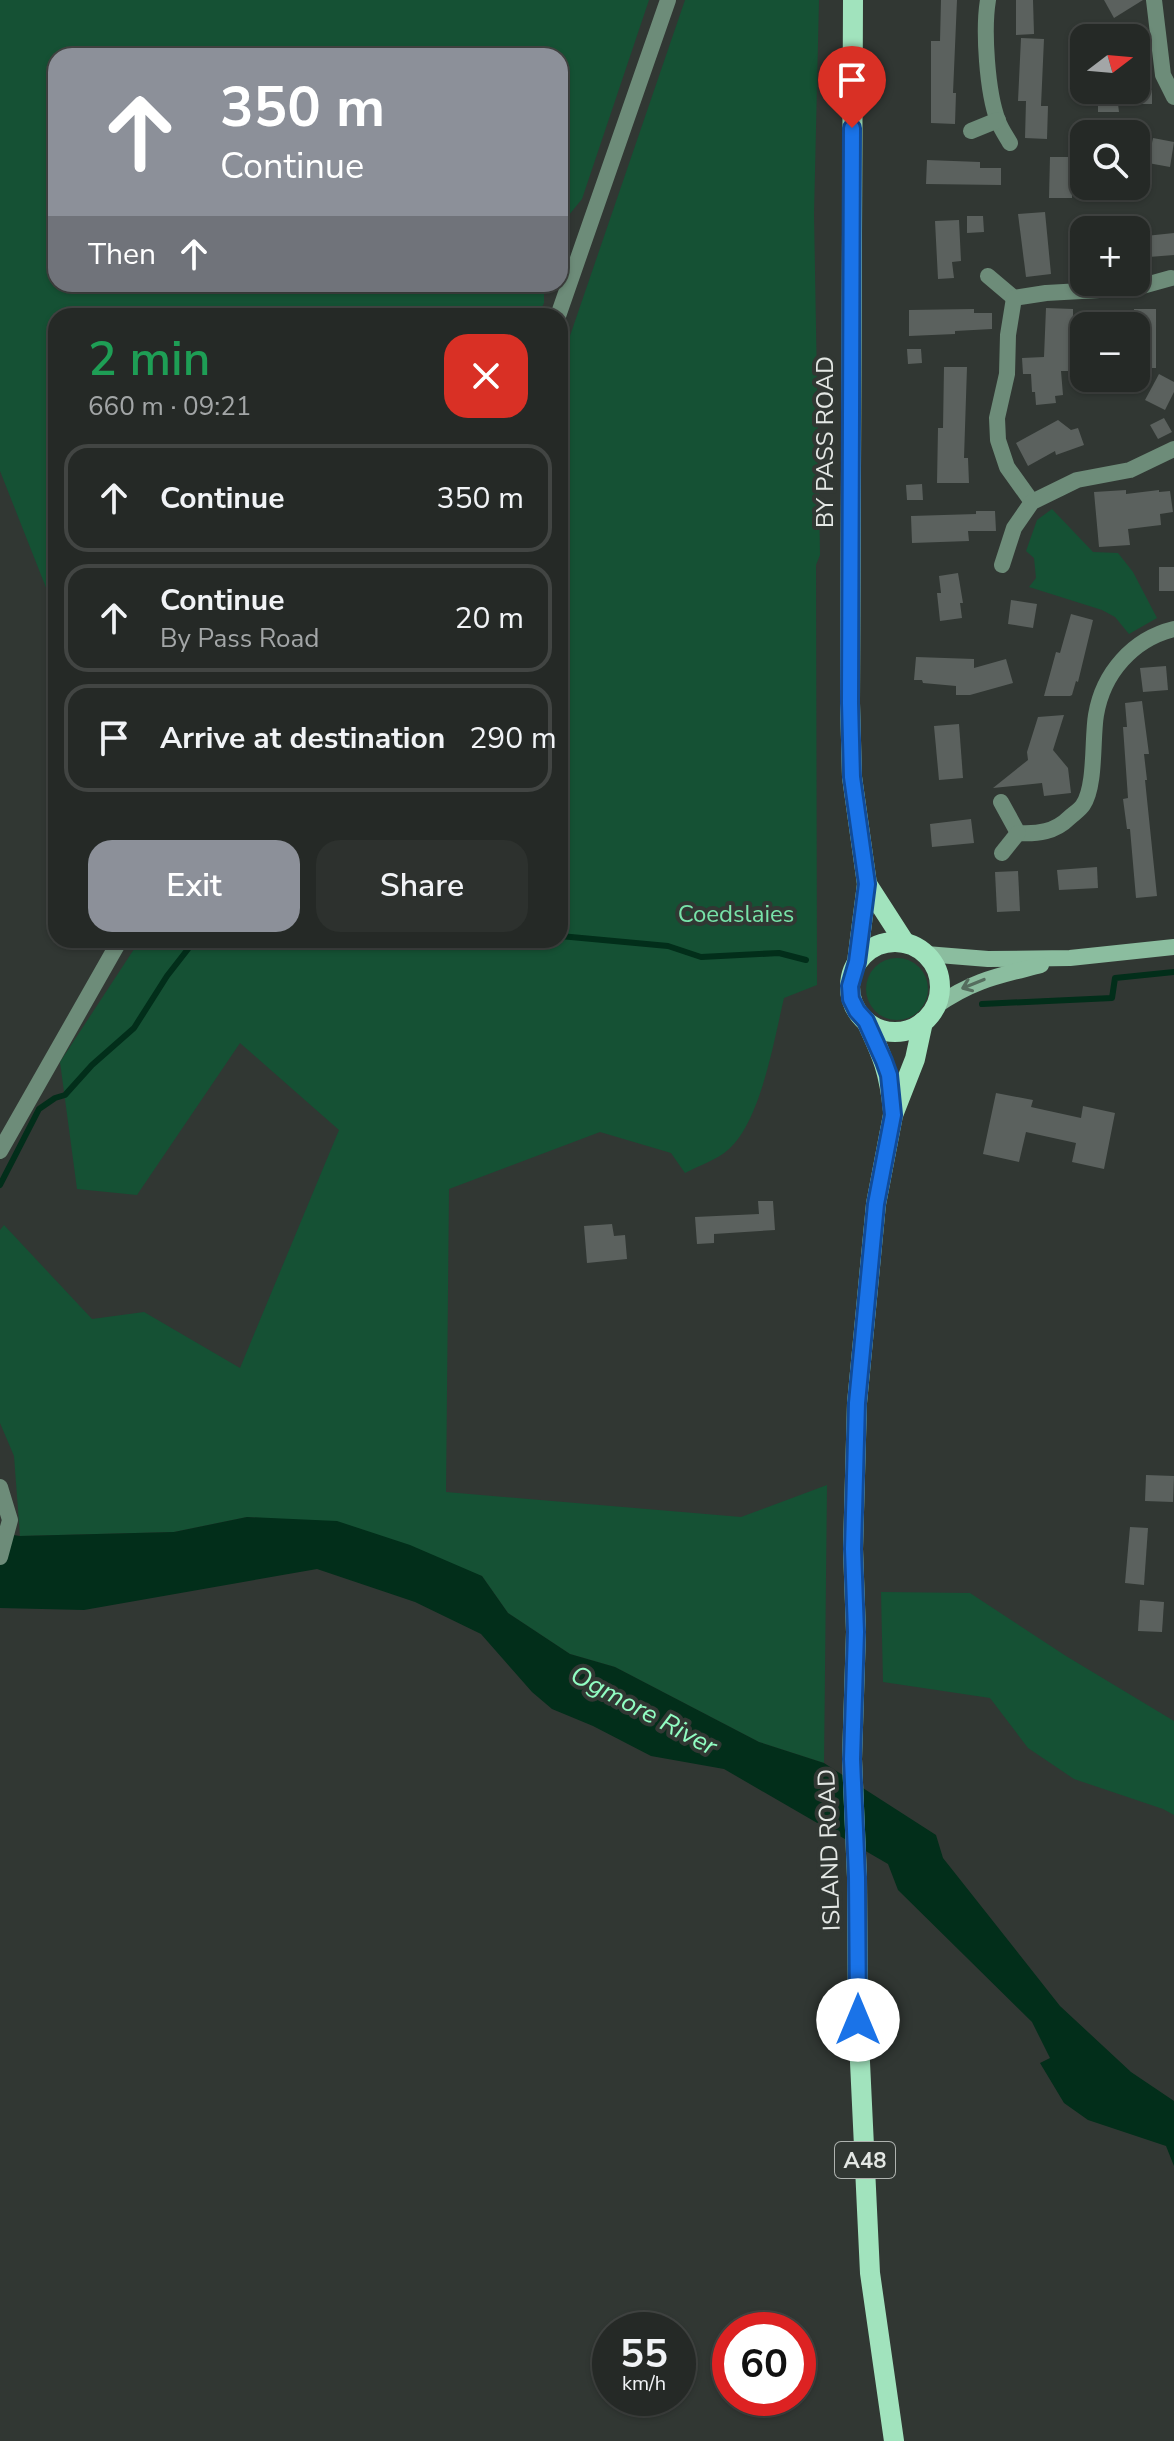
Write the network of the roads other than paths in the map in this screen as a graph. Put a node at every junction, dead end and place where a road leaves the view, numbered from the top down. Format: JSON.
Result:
{"nodes":[{"id":1,"x":668,"y":0,"type":"edge"},
{"id":2,"x":853,"y":0,"type":"edge"},
{"id":3,"x":988,"y":0,"type":"edge"},
{"id":4,"x":1154,"y":0,"type":"edge"},
{"id":5,"x":1174,"y":97,"type":"edge"},
{"id":6,"x":998,"y":120,"type":"junction"},
{"id":7,"x":971,"y":131,"type":"dead end"},
{"id":8,"x":1010,"y":143,"type":"dead end"},
{"id":9,"x":988,"y":276,"type":"dead end"},
{"id":10,"x":1171,"y":278,"type":"dead end"},
{"id":11,"x":568,"y":287,"type":"edge"},
{"id":12,"x":1014,"y":298,"type":"junction"},
{"id":13,"x":1174,"y":449,"type":"edge"},
{"id":14,"x":1032,"y":502,"type":"junction"},
{"id":15,"x":1002,"y":565,"type":"dead end"},
{"id":16,"x":1174,"y":629,"type":"edge"},
{"id":17,"x":1001,"y":802,"type":"dead end"},
{"id":18,"x":1018,"y":833,"type":"junction"},
{"id":19,"x":1002,"y":853,"type":"dead end"},
{"id":20,"x":867,"y":884,"type":"junction"},
{"id":21,"x":905,"y":943,"type":"junction"},
{"id":22,"x":1174,"y":947,"type":"edge"},
{"id":23,"x":115,"y":948,"type":"edge"},
{"id":24,"x":926,"y":954,"type":"junction"},
{"id":25,"x":1070,"y":958,"type":"junction"},
{"id":26,"x":857,"y":962,"type":"junction"},
{"id":27,"x":930,"y":1014,"type":"junction"},
{"id":28,"x":866,"y":1021,"type":"junction"},
{"id":29,"x":893,"y":1115,"type":"junction"},
{"id":30,"x":0,"y":1151,"type":"edge"},
{"id":31,"x":0,"y":1487,"type":"edge"},
{"id":32,"x":0,"y":1557,"type":"edge"},
{"id":33,"x":894,"y":2441,"type":"edge"}],
"edges":[{"from":1,"to":11,"type":"street"},
{"from":2,"to":20,"type":"main road","name":"BY PASS ROAD"},
{"from":3,"to":6,"type":"street"},
{"from":4,"to":5,"type":"street"},
{"from":6,"to":7,"type":"street"},
{"from":6,"to":8,"type":"street"},
{"from":9,"to":12,"type":"street"},
{"from":10,"to":12,"type":"street"},
{"from":12,"to":14,"type":"street"},
{"from":13,"to":14,"type":"street"},
{"from":14,"to":15,"type":"street"},
{"from":16,"to":18,"type":"street"},
{"from":17,"to":18,"type":"street"},
{"from":18,"to":19,"type":"street"},
{"from":20,"to":21,"type":"main road","name":"BY PASS ROAD"},
{"from":20,"to":26,"type":"main road","name":"BY PASS ROAD"},
{"from":21,"to":24,"type":"main road"},
{"from":21,"to":26,"type":"main road"},
{"from":22,"to":25,"type":"main road"},
{"from":23,"to":30,"type":"street"},
{"from":24,"to":25,"type":"main road"},
{"from":24,"to":27,"type":"main road"},
{"from":25,"to":27,"type":"main road","one_way":true},
{"from":26,"to":28,"type":"main road"},
{"from":27,"to":28,"type":"main road"},
{"from":27,"to":29,"type":"main road","name":"ISLAND ROAD","number":"A48"},
{"from":28,"to":29,"type":"main road","name":"ISLAND ROAD","number":"A48"},
{"from":29,"to":33,"type":"main road","name":"ISLAND ROAD","number":"A48"},
{"from":31,"to":32,"type":"street"}]}
